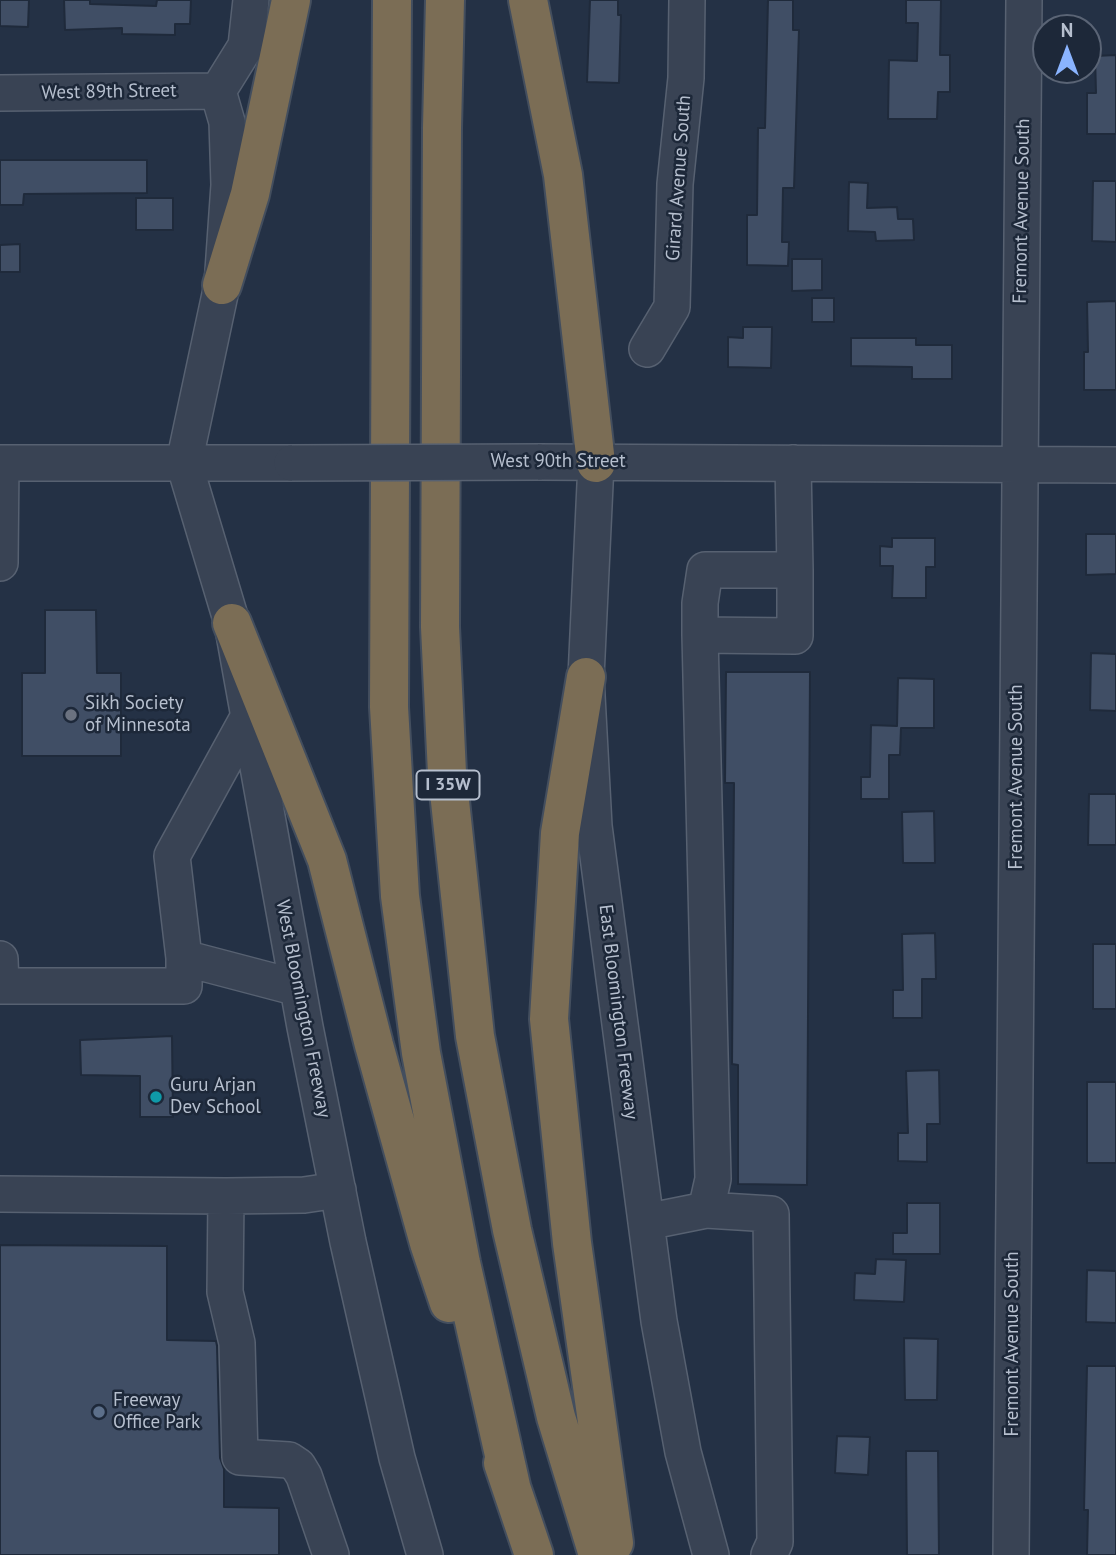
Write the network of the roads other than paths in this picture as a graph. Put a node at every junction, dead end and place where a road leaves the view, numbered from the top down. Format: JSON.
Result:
{"nodes":[{"id":1,"x":251,"y":0,"type":"edge"},
{"id":2,"x":291,"y":0,"type":"edge"},
{"id":3,"x":392,"y":0,"type":"edge"},
{"id":4,"x":445,"y":0,"type":"edge"},
{"id":5,"x":528,"y":0,"type":"edge"},
{"id":6,"x":687,"y":0,"type":"edge"},
{"id":7,"x":1024,"y":0,"type":"edge"},
{"id":8,"x":218,"y":91,"type":"junction"},
{"id":9,"x":0,"y":93,"type":"edge"},
{"id":10,"x":222,"y":285,"type":"junction"},
{"id":11,"x":647,"y":349,"type":"dead end"},
{"id":12,"x":0,"y":463,"type":"edge"},
{"id":13,"x":184,"y":463,"type":"junction"},
{"id":14,"x":596,"y":463,"type":"junction"},
{"id":15,"x":793,"y":463,"type":"junction"},
{"id":16,"x":1019,"y":464,"type":"junction"},
{"id":17,"x":1116,"y":465,"type":"edge"},
{"id":18,"x":0,"y":563,"type":"edge"},
{"id":19,"x":795,"y":570,"type":"junction"},
{"id":20,"x":232,"y":623,"type":"junction"},
{"id":21,"x":701,"y":635,"type":"junction"},
{"id":22,"x":586,"y":677,"type":"junction"},
{"id":23,"x":249,"y":716,"type":"junction"},
{"id":24,"x":184,"y":958,"type":"junction"},
{"id":25,"x":0,"y":959,"type":"edge"},
{"id":26,"x":298,"y":988,"type":"junction"},
{"id":27,"x":338,"y":1190,"type":"junction"},
{"id":28,"x":0,"y":1194,"type":"edge"},
{"id":29,"x":226,"y":1196,"type":"junction"},
{"id":30,"x":706,"y":1210,"type":"junction"},
{"id":31,"x":646,"y":1222,"type":"junction"},
{"id":32,"x":511,"y":1486,"type":"junction"},
{"id":33,"x":331,"y":1555,"type":"edge"},
{"id":34,"x":425,"y":1555,"type":"edge"},
{"id":35,"x":534,"y":1555,"type":"edge"},
{"id":36,"x":598,"y":1555,"type":"edge"},
{"id":37,"x":616,"y":1555,"type":"edge"},
{"id":38,"x":711,"y":1555,"type":"edge"},
{"id":39,"x":769,"y":1555,"type":"edge"},
{"id":40,"x":1011,"y":1555,"type":"edge"}],
"edges":[{"from":1,"to":8,"type":"street"},
{"from":2,"to":10,"type":"highway"},
{"from":3,"to":32,"type":"highway","number":"I 35W"},
{"from":4,"to":36,"type":"highway","number":"I 35W"},
{"from":5,"to":14,"type":"highway"},
{"from":6,"to":11,"type":"street","name":"Girard Avenue South"},
{"from":7,"to":16,"type":"street","name":"Fremont Avenue South"},
{"from":8,"to":9,"type":"street","name":"West 89th Street"},
{"from":8,"to":10,"type":"street"},
{"from":10,"to":13,"type":"street"},
{"from":12,"to":13,"type":"street","name":"West 90th Street"},
{"from":12,"to":18,"type":"street"},
{"from":13,"to":14,"type":"street","name":"West 90th Street","bridge":true},
{"from":13,"to":20,"type":"street","name":"West Bloomington Freeway"},
{"from":14,"to":15,"type":"street","name":"West 90th Street"},
{"from":14,"to":22,"type":"street","name":"East Bloomington Freeway"},
{"from":15,"to":16,"type":"street","name":"West 90th Street"},
{"from":15,"to":19,"type":"street"},
{"from":16,"to":17,"type":"street","name":"West 90th Street"},
{"from":16,"to":40,"type":"street","name":"Fremont Avenue South"},
{"from":19,"to":21,"type":"street"},
{"from":19,"to":21,"type":"street"},
{"from":20,"to":23,"type":"street","name":"West Bloomington Freeway"},
{"from":20,"to":32,"type":"highway"},
{"from":21,"to":30,"type":"street"},
{"from":22,"to":31,"type":"street","name":"East Bloomington Freeway"},
{"from":22,"to":37,"type":"highway"},
{"from":23,"to":24,"type":"street"},
{"from":23,"to":26,"type":"street","name":"West Bloomington Freeway"},
{"from":24,"to":25,"type":"street"},
{"from":24,"to":26,"type":"street"},
{"from":26,"to":27,"type":"street","name":"West Bloomington Freeway"},
{"from":27,"to":29,"type":"street"},
{"from":27,"to":34,"type":"street","name":"West Bloomington Freeway"},
{"from":28,"to":29,"type":"street"},
{"from":29,"to":33,"type":"street"},
{"from":30,"to":31,"type":"street"},
{"from":30,"to":39,"type":"street"},
{"from":31,"to":38,"type":"street","name":"East Bloomington Freeway"},
{"from":32,"to":35,"type":"highway","number":"I 35W"}]}
